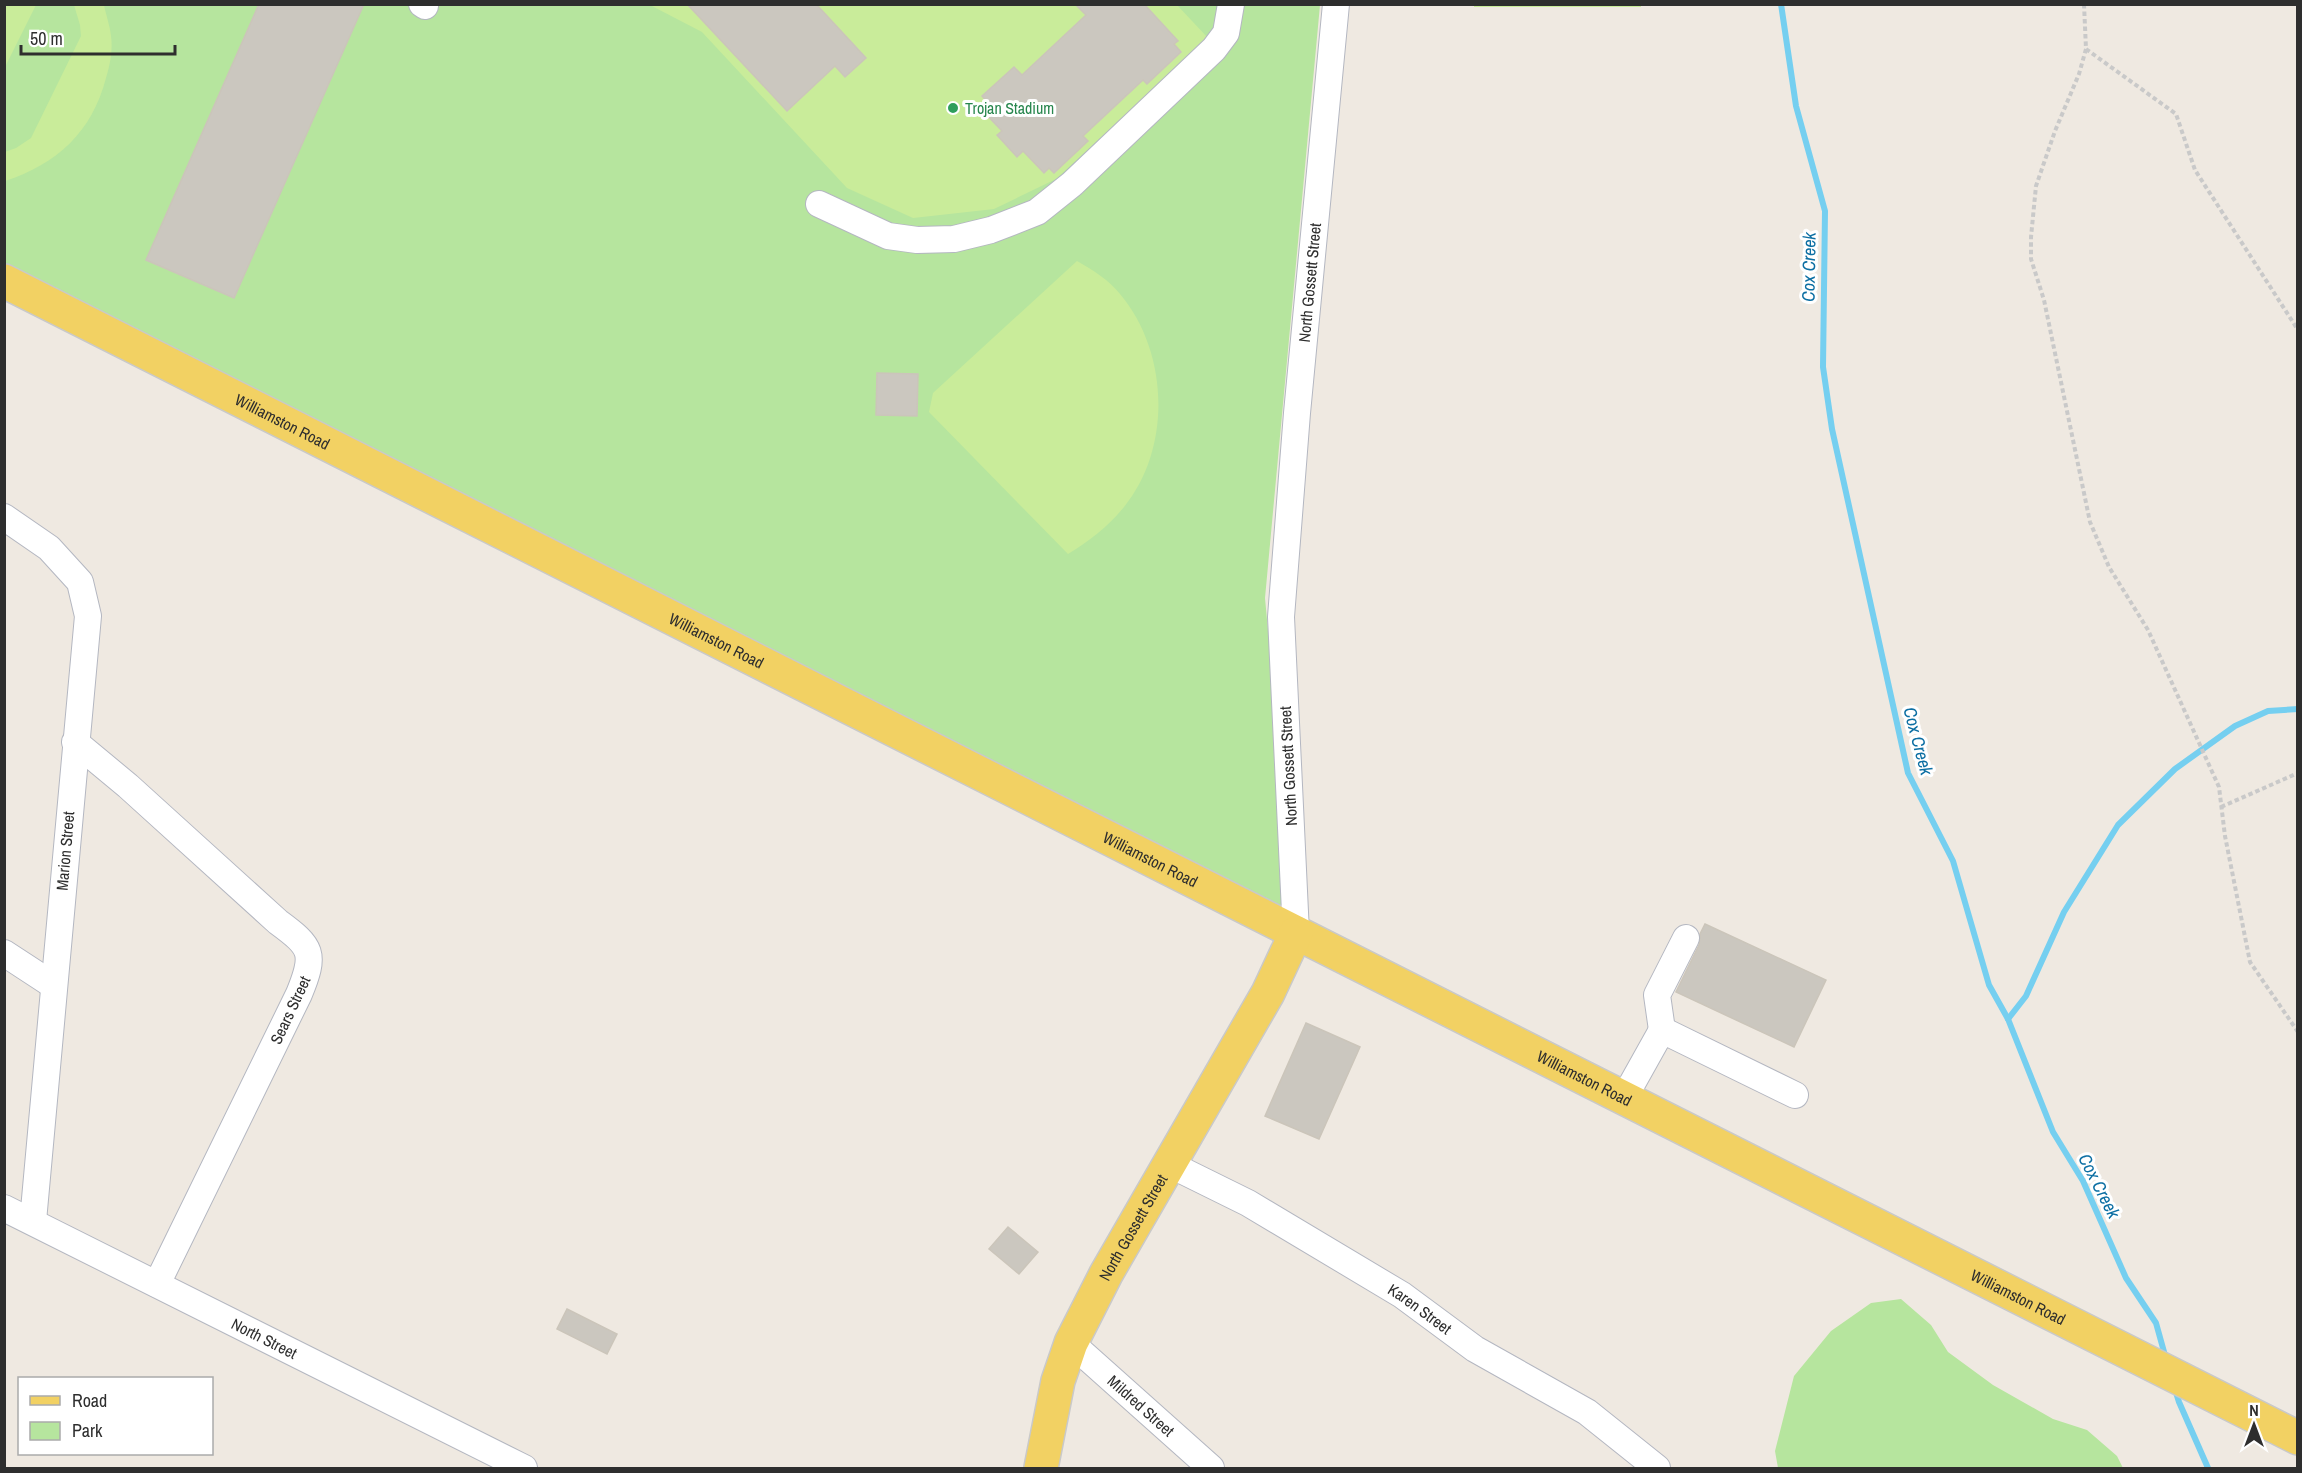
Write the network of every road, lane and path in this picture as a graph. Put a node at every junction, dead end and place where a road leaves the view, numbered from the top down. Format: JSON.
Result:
{"nodes":[{"id":1,"x":1231,"y":4,"type":"edge"},
{"id":2,"x":1336,"y":4,"type":"edge"},
{"id":3,"x":2084,"y":4,"type":"edge"},
{"id":4,"x":2086,"y":49,"type":"junction"},
{"id":5,"x":819,"y":204,"type":"dead end"},
{"id":6,"x":4,"y":281,"type":"edge"},
{"id":7,"x":2298,"y":330,"type":"edge"},
{"id":8,"x":4,"y":517,"type":"edge"},
{"id":9,"x":75,"y":742,"type":"junction"},
{"id":10,"x":2298,"y":772,"type":"edge"},
{"id":11,"x":2221,"y":807,"type":"junction"},
{"id":12,"x":1296,"y":933,"type":"junction"},
{"id":13,"x":1686,"y":938,"type":"dead end"},
{"id":14,"x":4,"y":953,"type":"edge"},
{"id":15,"x":53,"y":985,"type":"junction"},
{"id":16,"x":1662,"y":1030,"type":"junction"},
{"id":17,"x":2298,"y":1032,"type":"edge"},
{"id":18,"x":1795,"y":1095,"type":"dead end"},
{"id":19,"x":1624,"y":1098,"type":"junction"},
{"id":20,"x":1169,"y":1164,"type":"junction"},
{"id":21,"x":4,"y":1208,"type":"edge"},
{"id":22,"x":33,"y":1221,"type":"junction"},
{"id":23,"x":157,"y":1284,"type":"junction"},
{"id":24,"x":1071,"y":1343,"type":"junction"},
{"id":25,"x":2287,"y":1433,"type":"edge"},
{"id":26,"x":524,"y":1468,"type":"edge"},
{"id":27,"x":1041,"y":1468,"type":"edge"},
{"id":28,"x":1211,"y":1468,"type":"edge"},
{"id":29,"x":1658,"y":1468,"type":"edge"}],
"edges":[{"from":1,"to":5,"type":"street"},
{"from":2,"to":12,"type":"street","name":"North Gossett Street"},
{"from":3,"to":4,"type":"path"},
{"from":4,"to":7,"type":"path"},
{"from":4,"to":11,"type":"path"},
{"from":6,"to":12,"type":"main road","name":"Williamston Road"},
{"from":8,"to":9,"type":"street","name":"Marion Street"},
{"from":9,"to":15,"type":"street","name":"Marion Street"},
{"from":9,"to":23,"type":"street","name":"Sears Street"},
{"from":10,"to":11,"type":"path"},
{"from":11,"to":17,"type":"path"},
{"from":12,"to":19,"type":"main road","name":"Williamston Road"},
{"from":12,"to":20,"type":"main road","name":"North Gossett Street"},
{"from":13,"to":16,"type":"street"},
{"from":14,"to":15,"type":"street"},
{"from":15,"to":22,"type":"street","name":"Marion Street"},
{"from":16,"to":18,"type":"street"},
{"from":16,"to":19,"type":"street"},
{"from":19,"to":25,"type":"main road","name":"Williamston Road"},
{"from":20,"to":24,"type":"main road","name":"North Gossett Street"},
{"from":20,"to":29,"type":"street","name":"Karen Street"},
{"from":21,"to":22,"type":"street","name":"North Street"},
{"from":22,"to":23,"type":"street","name":"North Street"},
{"from":23,"to":26,"type":"street","name":"North Street"},
{"from":24,"to":27,"type":"main road","name":"North Gossett Street"},
{"from":24,"to":28,"type":"street","name":"Mildred Street"}]}
